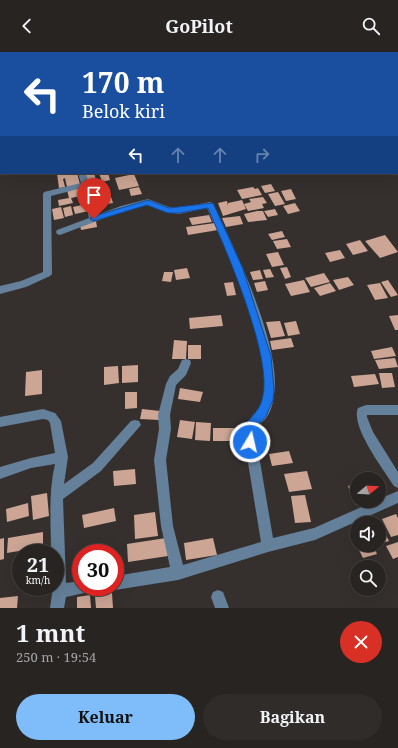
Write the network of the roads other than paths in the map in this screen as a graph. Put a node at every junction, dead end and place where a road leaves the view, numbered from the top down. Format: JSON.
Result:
{"nodes":[{"id":1,"x":82,"y":174,"type":"edge"},
{"id":2,"x":85,"y":184,"type":"junction"},
{"id":3,"x":94,"y":219,"type":"junction"},
{"id":4,"x":60,"y":232,"type":"dead end"},
{"id":5,"x":0,"y":290,"type":"edge"},
{"id":6,"x":186,"y":363,"type":"dead end"},
{"id":7,"x":398,"y":410,"type":"edge"},
{"id":8,"x":0,"y":422,"type":"edge"},
{"id":9,"x":135,"y":425,"type":"dead end"},
{"id":10,"x":62,"y":457,"type":"junction"},
{"id":11,"x":0,"y":473,"type":"edge"},
{"id":12,"x":398,"y":482,"type":"edge"},
{"id":13,"x":57,"y":496,"type":"junction"},
{"id":14,"x":398,"y":496,"type":"edge"},
{"id":15,"x":58,"y":544,"type":"edge"},
{"id":16,"x":268,"y":546,"type":"junction"},
{"id":17,"x":178,"y":573,"type":"junction"},
{"id":18,"x":124,"y":582,"type":"edge"},
{"id":19,"x":59,"y":596,"type":"edge"},
{"id":20,"x":57,"y":608,"type":"edge"}],
"edges":[{"from":1,"to":2,"type":"street"},
{"from":2,"to":3,"type":"street"},
{"from":2,"to":5,"type":"street"},
{"from":3,"to":4,"type":"street"},
{"from":3,"to":16,"type":"street"},
{"from":6,"to":17,"type":"street"},
{"from":7,"to":12,"type":"street"},
{"from":8,"to":10,"type":"street"},
{"from":9,"to":13,"type":"street"},
{"from":10,"to":11,"type":"street"},
{"from":10,"to":13,"type":"street"},
{"from":13,"to":15,"type":"street"},
{"from":14,"to":16,"type":"street"},
{"from":16,"to":17,"type":"street"},
{"from":17,"to":18,"type":"street"},
{"from":19,"to":20,"type":"street"}]}
